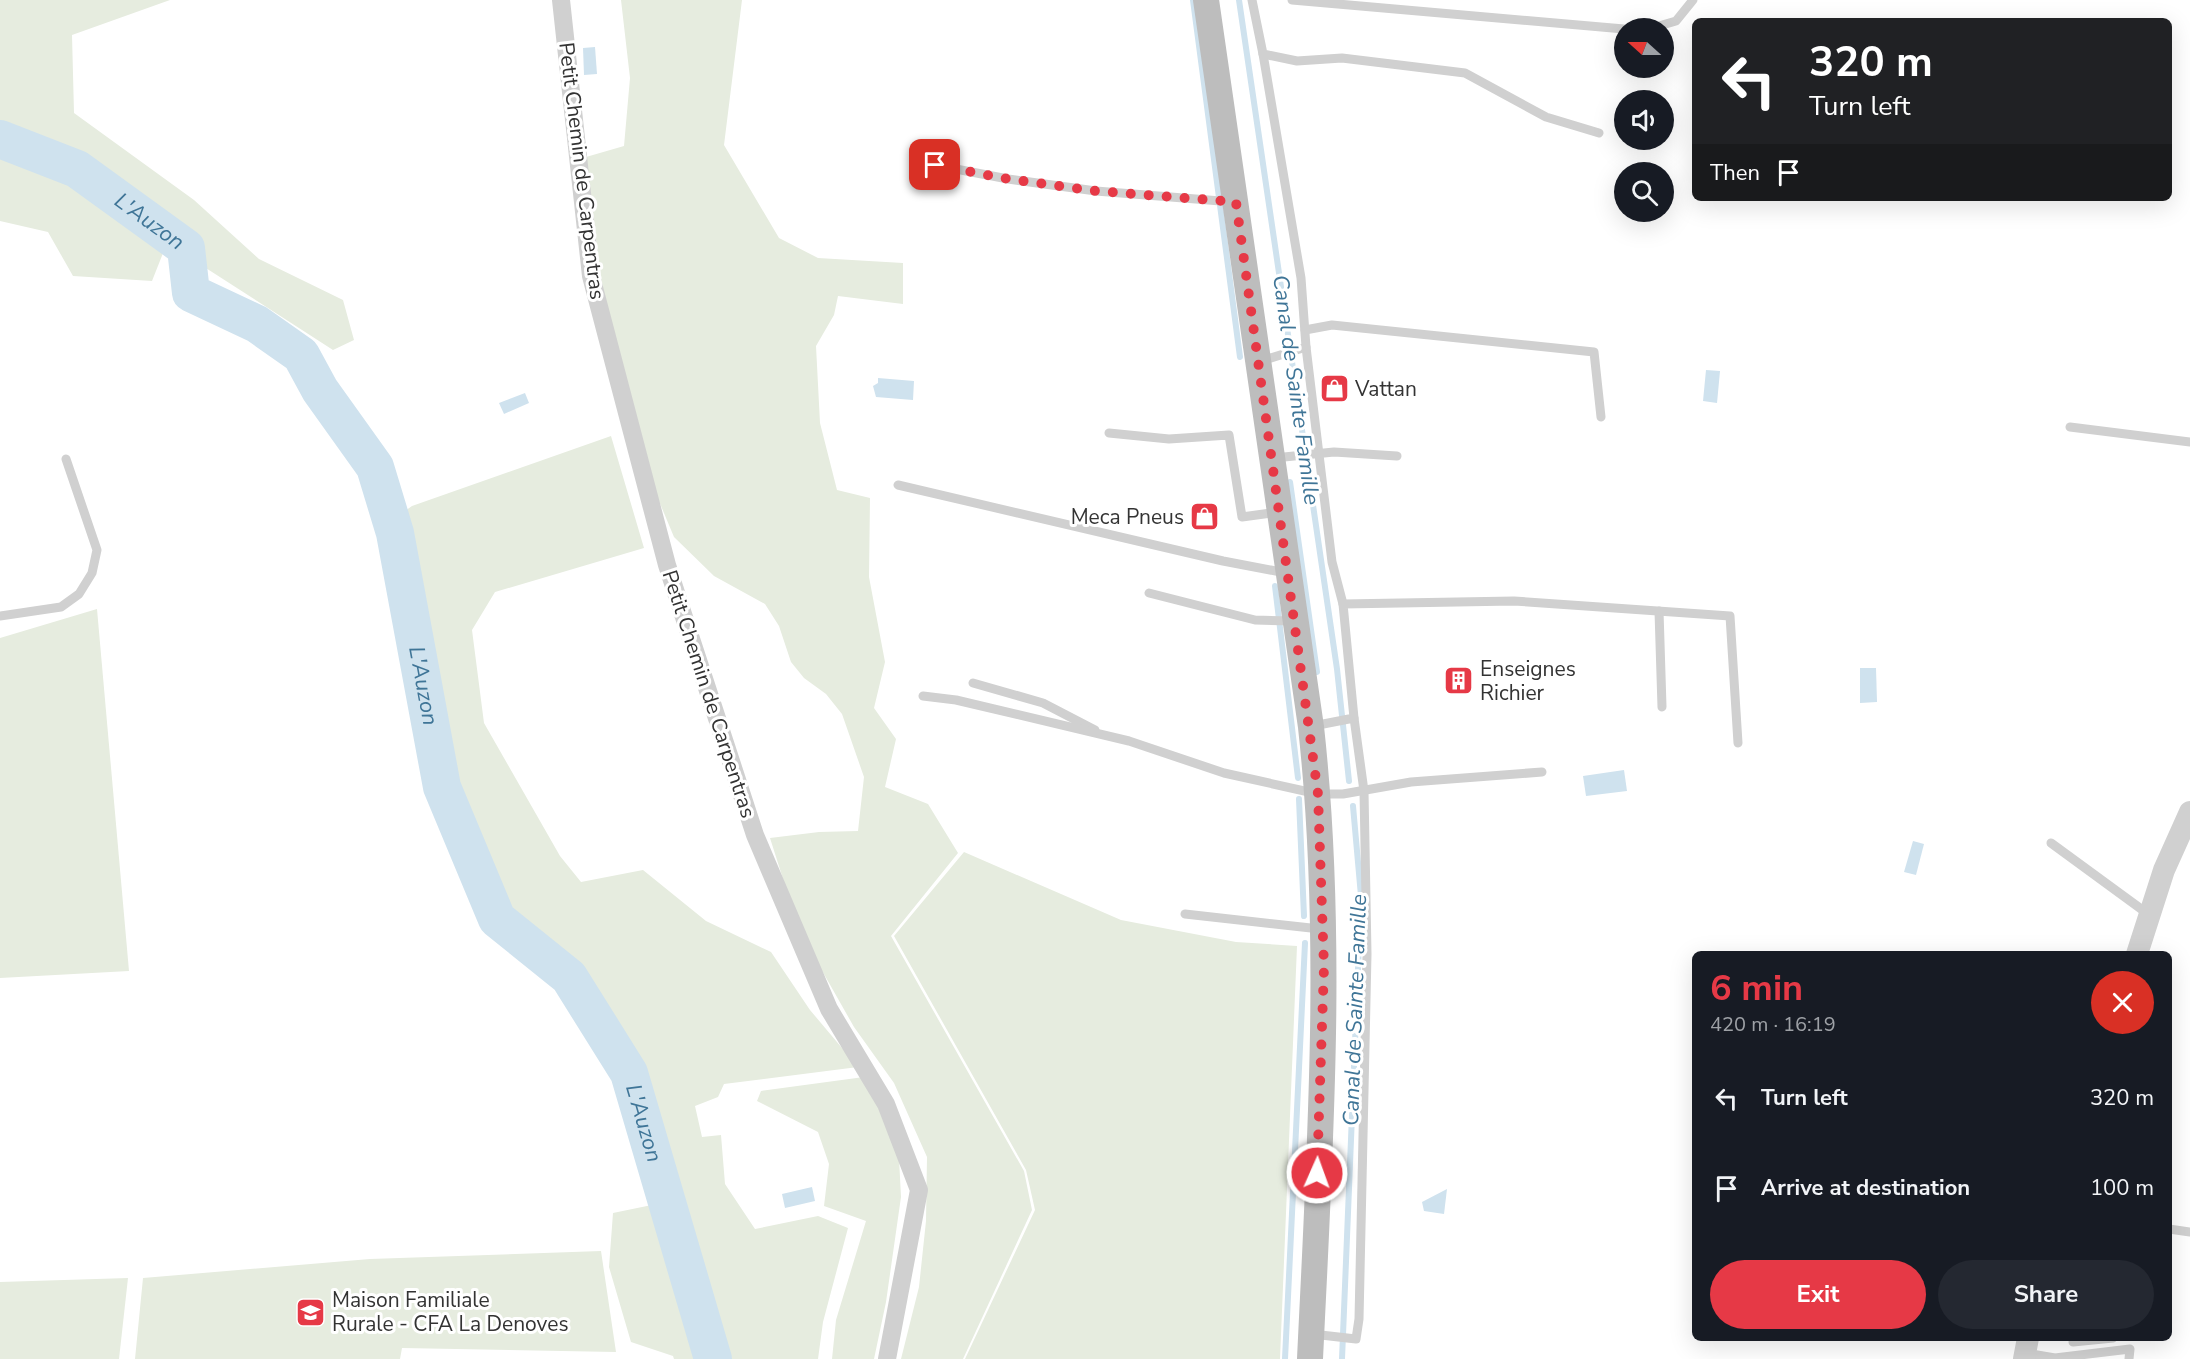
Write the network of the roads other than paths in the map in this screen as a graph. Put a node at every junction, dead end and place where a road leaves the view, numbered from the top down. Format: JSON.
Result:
{"nodes":[{"id":1,"x":561,"y":0,"type":"edge"},
{"id":2,"x":1206,"y":0,"type":"edge"},
{"id":3,"x":1252,"y":0,"type":"edge"},
{"id":4,"x":1292,"y":0,"type":"edge"},
{"id":5,"x":1693,"y":0,"type":"edge"},
{"id":6,"x":1307,"y":1,"type":"edge"},
{"id":7,"x":1674,"y":22,"type":"edge"},
{"id":8,"x":1614,"y":28,"type":"edge"},
{"id":9,"x":1263,"y":54,"type":"junction"},
{"id":10,"x":1599,"y":133,"type":"dead end"},
{"id":11,"x":935,"y":165,"type":"dead end"},
{"id":12,"x":1236,"y":202,"type":"junction"},
{"id":13,"x":1305,"y":330,"type":"junction"},
{"id":14,"x":1306,"y":347,"type":"junction"},
{"id":15,"x":1258,"y":362,"type":"junction"},
{"id":16,"x":1601,"y":417,"type":"dead end"},
{"id":17,"x":2070,"y":427,"type":"dead end"},
{"id":18,"x":1109,"y":433,"type":"dead end"},
{"id":19,"x":2190,"y":442,"type":"edge"},
{"id":20,"x":1317,"y":454,"type":"junction"},
{"id":21,"x":1397,"y":456,"type":"dead end"},
{"id":22,"x":1272,"y":458,"type":"junction"},
{"id":23,"x":66,"y":459,"type":"dead end"},
{"id":24,"x":898,"y":485,"type":"dead end"},
{"id":25,"x":1280,"y":512,"type":"junction"},
{"id":26,"x":1289,"y":573,"type":"junction"},
{"id":27,"x":1149,"y":593,"type":"dead end"},
{"id":28,"x":1343,"y":604,"type":"junction"},
{"id":29,"x":1659,"y":611,"type":"junction"},
{"id":30,"x":0,"y":616,"type":"edge"},
{"id":31,"x":1296,"y":621,"type":"junction"},
{"id":32,"x":974,"y":683,"type":"dead end"},
{"id":33,"x":923,"y":696,"type":"dead end"},
{"id":34,"x":1662,"y":707,"type":"dead end"},
{"id":35,"x":1354,"y":718,"type":"junction"},
{"id":36,"x":1311,"y":727,"type":"junction"},
{"id":37,"x":1102,"y":735,"type":"junction"},
{"id":38,"x":1738,"y":743,"type":"dead end"},
{"id":39,"x":1542,"y":772,"type":"dead end"},
{"id":40,"x":1364,"y":791,"type":"junction"},
{"id":41,"x":1318,"y":794,"type":"junction"},
{"id":42,"x":2190,"y":812,"type":"edge"},
{"id":43,"x":2051,"y":843,"type":"dead end"},
{"id":44,"x":1185,"y":914,"type":"dead end"},
{"id":45,"x":2150,"y":915,"type":"junction"},
{"id":46,"x":1324,"y":930,"type":"junction"},
{"id":47,"x":2138,"y":951,"type":"edge"},
{"id":48,"x":2172,"y":1229,"type":"edge"},
{"id":49,"x":2190,"y":1232,"type":"edge"},
{"id":50,"x":1311,"y":1334,"type":"junction"},
{"id":51,"x":2083,"y":1341,"type":"edge"},
{"id":52,"x":2073,"y":1342,"type":"dead end"},
{"id":53,"x":2026,"y":1350,"type":"edge"},
{"id":54,"x":887,"y":1359,"type":"edge"},
{"id":55,"x":1310,"y":1359,"type":"edge"},
{"id":56,"x":2128,"y":1359,"type":"edge"}],
"edges":[{"from":1,"to":54,"type":"street","name":"Petit Chemin de Carpentras"},
{"from":2,"to":12,"type":"main road"},
{"from":3,"to":9,"type":"lane"},
{"from":4,"to":6,"type":"lane"},
{"from":5,"to":7,"type":"lane"},
{"from":6,"to":8,"type":"lane"},
{"from":9,"to":10,"type":"lane"},
{"from":9,"to":13,"type":"lane"},
{"from":11,"to":12,"type":"lane"},
{"from":12,"to":15,"type":"main road"},
{"from":13,"to":14,"type":"lane"},
{"from":13,"to":16,"type":"lane"},
{"from":14,"to":15,"type":"lane"},
{"from":14,"to":20,"type":"lane"},
{"from":15,"to":22,"type":"main road"},
{"from":17,"to":19,"type":"lane"},
{"from":18,"to":25,"type":"lane"},
{"from":20,"to":21,"type":"lane"},
{"from":20,"to":22,"type":"lane"},
{"from":20,"to":28,"type":"lane"},
{"from":22,"to":25,"type":"main road"},
{"from":23,"to":30,"type":"lane"},
{"from":24,"to":26,"type":"lane"},
{"from":25,"to":26,"type":"main road"},
{"from":26,"to":31,"type":"main road"},
{"from":27,"to":31,"type":"lane"},
{"from":28,"to":29,"type":"lane"},
{"from":28,"to":35,"type":"lane"},
{"from":29,"to":34,"type":"lane"},
{"from":29,"to":38,"type":"lane"},
{"from":31,"to":36,"type":"main road"},
{"from":32,"to":37,"type":"lane"},
{"from":33,"to":37,"type":"lane"},
{"from":35,"to":36,"type":"lane"},
{"from":35,"to":40,"type":"lane"},
{"from":36,"to":41,"type":"main road"},
{"from":37,"to":41,"type":"lane"},
{"from":39,"to":40,"type":"lane"},
{"from":40,"to":41,"type":"lane"},
{"from":40,"to":50,"type":"lane"},
{"from":41,"to":46,"type":"main road"},
{"from":42,"to":45,"type":"street"},
{"from":43,"to":45,"type":"lane"},
{"from":44,"to":46,"type":"lane"},
{"from":45,"to":47,"type":"street"},
{"from":46,"to":50,"type":"main road"},
{"from":48,"to":49,"type":"lane"},
{"from":50,"to":55,"type":"main road"},
{"from":51,"to":52,"type":"lane"},
{"from":53,"to":56,"type":"lane"}]}
